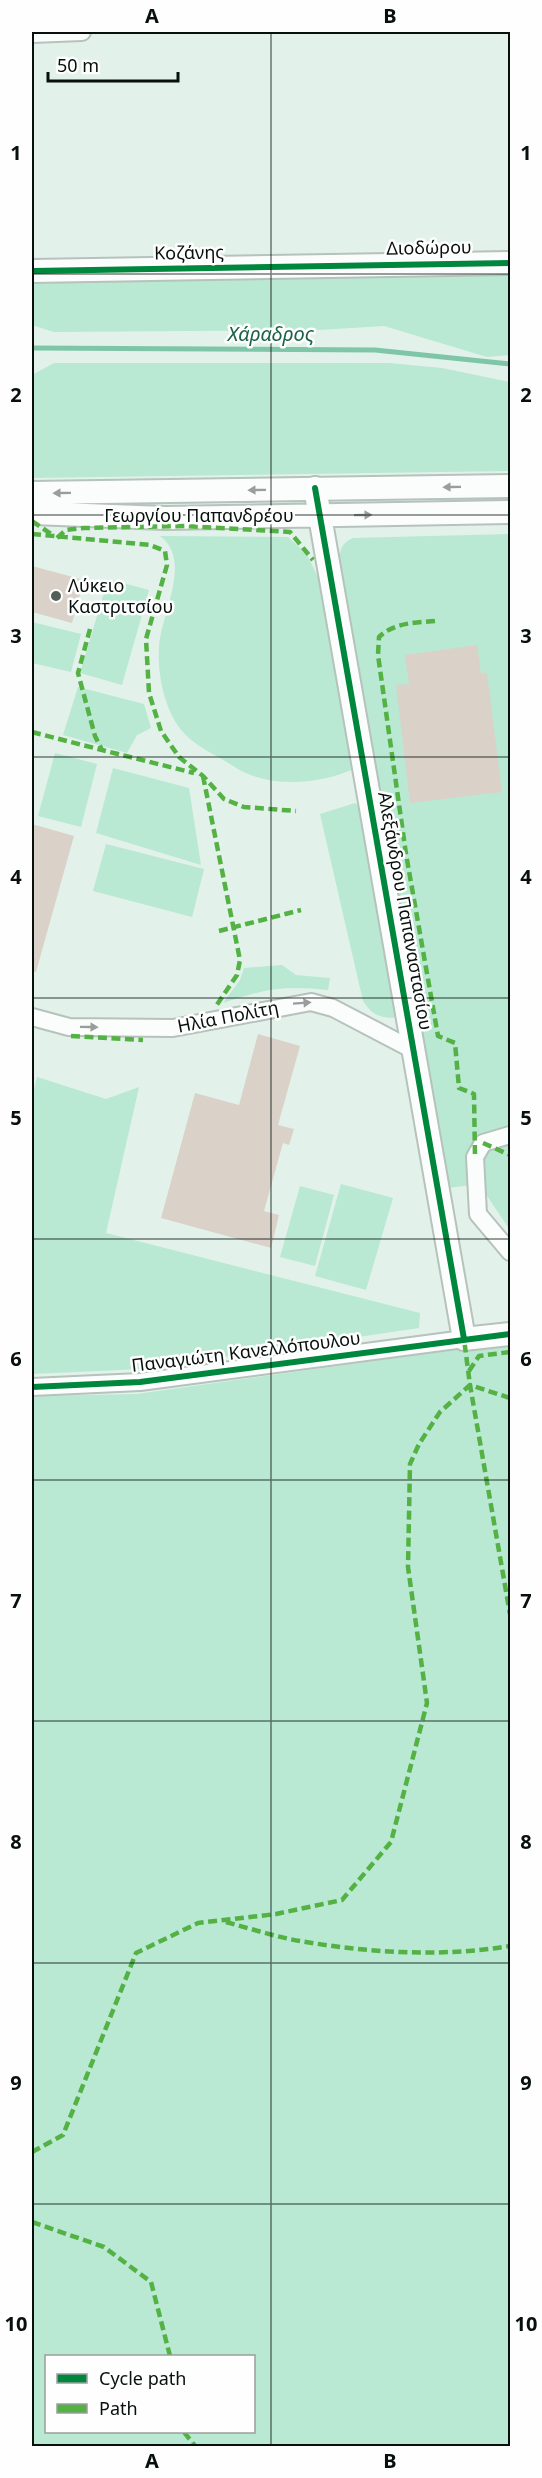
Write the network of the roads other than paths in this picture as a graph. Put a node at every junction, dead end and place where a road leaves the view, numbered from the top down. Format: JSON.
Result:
{"nodes":[{"id":1,"x":82,"y":32,"type":"edge"},
{"id":2,"x":32,"y":34,"type":"edge"},
{"id":3,"x":510,"y":262,"type":"edge"},
{"id":4,"x":347,"y":264,"type":"joint"},
{"id":5,"x":32,"y":271,"type":"edge"},
{"id":6,"x":510,"y":486,"type":"edge"},
{"id":7,"x":315,"y":488,"type":"junction"},
{"id":8,"x":32,"y":494,"type":"edge"},
{"id":9,"x":510,"y":512,"type":"edge"},
{"id":10,"x":32,"y":513,"type":"edge"},
{"id":11,"x":320,"y":516,"type":"junction"},
{"id":12,"x":32,"y":1017,"type":"edge"},
{"id":13,"x":415,"y":1051,"type":"junction"},
{"id":14,"x":510,"y":1135,"type":"edge"},
{"id":15,"x":510,"y":1252,"type":"edge"},
{"id":16,"x":510,"y":1334,"type":"edge"},
{"id":17,"x":464,"y":1339,"type":"junction"},
{"id":18,"x":32,"y":1387,"type":"edge"}],
"edges":[{"from":1,"to":2,"type":"street"},
{"from":3,"to":4,"type":"street","name":"Διοδώρου"},
{"from":4,"to":5,"type":"street","name":"Κοζάνης"},
{"from":6,"to":7,"type":"street","name":"Γεωργίου Παπανδρέου","one_way":true},
{"from":7,"to":8,"type":"street","name":"Γεωργίου Παπανδρέου","one_way":true},
{"from":7,"to":11,"type":"street","name":"Αλεξάνδρου Παπαναστασίου"},
{"from":11,"to":9,"type":"street","name":"Γεωργίου Παπανδρέου","one_way":true},
{"from":10,"to":11,"type":"street","name":"Γεωργίου Παπανδρέου"},
{"from":11,"to":13,"type":"street","name":"Αλεξάνδρου Παπαναστασίου"},
{"from":12,"to":13,"type":"street","name":"Ηλία Πολίτη","one_way":true},
{"from":13,"to":17,"type":"street","name":"Αλεξάνδρου Παπαναστασίου"},
{"from":14,"to":15,"type":"street"},
{"from":16,"to":17,"type":"street"},
{"from":17,"to":18,"type":"street","name":"Παναγιώτη Κανελλόπουλου"}]}
